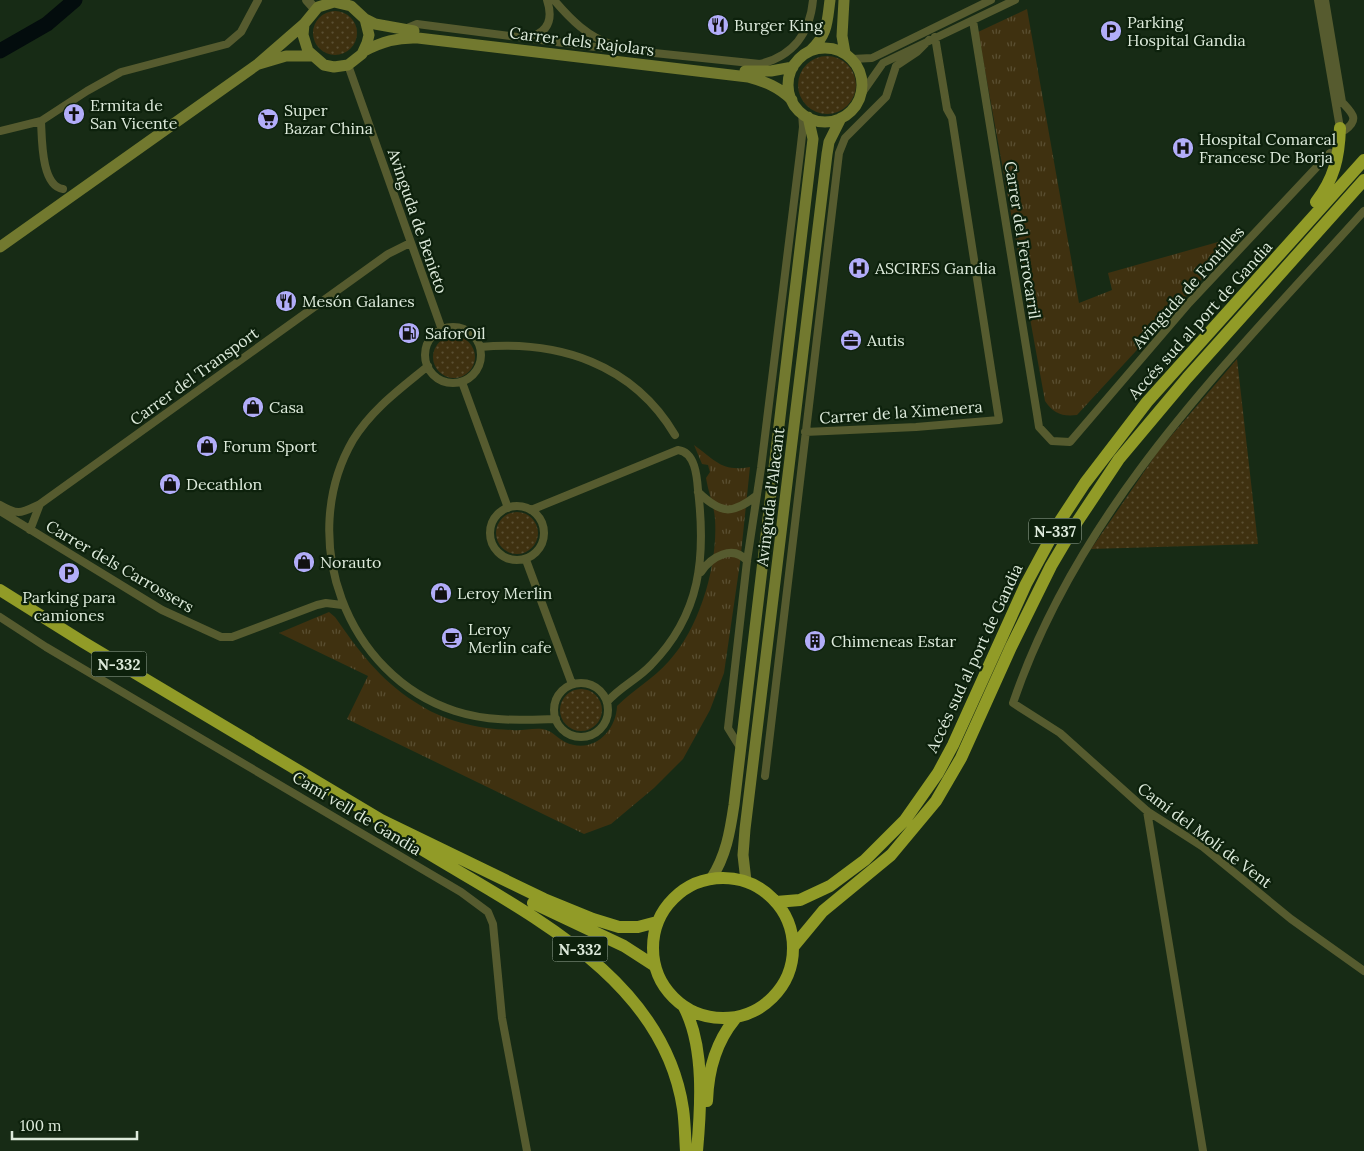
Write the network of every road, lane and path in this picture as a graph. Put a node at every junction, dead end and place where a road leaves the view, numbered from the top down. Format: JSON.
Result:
{"nodes":[{"id":1,"x":258,"y":0,"type":"edge"},
{"id":2,"x":307,"y":0,"type":"edge"},
{"id":3,"x":547,"y":0,"type":"edge"},
{"id":4,"x":554,"y":0,"type":"edge"},
{"id":5,"x":812,"y":0,"type":"edge"},
{"id":6,"x":830,"y":0,"type":"edge"},
{"id":7,"x":844,"y":0,"type":"edge"},
{"id":8,"x":991,"y":0,"type":"edge"},
{"id":9,"x":1016,"y":0,"type":"edge"},
{"id":10,"x":1318,"y":0,"type":"edge"},
{"id":11,"x":1325,"y":0,"type":"edge"},
{"id":12,"x":352,"y":3,"type":"edge"},
{"id":13,"x":315,"y":10,"type":"junction"},
{"id":14,"x":365,"y":19,"type":"junction"},
{"id":15,"x":973,"y":20,"type":"junction"},
{"id":16,"x":304,"y":24,"type":"junction"},
{"id":17,"x":401,"y":30,"type":"junction"},
{"id":18,"x":529,"y":38,"type":"junction"},
{"id":19,"x":932,"y":39,"type":"junction"},
{"id":20,"x":630,"y":50,"type":"junction"},
{"id":21,"x":364,"y":51,"type":"junction"},
{"id":22,"x":810,"y":51,"type":"junction"},
{"id":23,"x":312,"y":56,"type":"junction"},
{"id":24,"x":849,"y":56,"type":"junction"},
{"id":25,"x":258,"y":64,"type":"junction"},
{"id":26,"x":348,"y":65,"type":"junction"},
{"id":27,"x":793,"y":67,"type":"junction"},
{"id":28,"x":862,"y":92,"type":"junction"},
{"id":29,"x":792,"y":100,"type":"junction"},
{"id":30,"x":805,"y":115,"type":"junction"},
{"id":31,"x":841,"y":118,"type":"junction"},
{"id":32,"x":41,"y":121,"type":"junction"},
{"id":33,"x":1340,"y":128,"type":"junction"},
{"id":34,"x":0,"y":131,"type":"edge"},
{"id":35,"x":1330,"y":153,"type":"dead end"},
{"id":36,"x":1364,"y":160,"type":"edge"},
{"id":37,"x":1364,"y":180,"type":"edge"},
{"id":38,"x":64,"y":189,"type":"dead end"},
{"id":39,"x":1364,"y":211,"type":"edge"},
{"id":40,"x":410,"y":243,"type":"junction"},
{"id":41,"x":0,"y":247,"type":"edge"},
{"id":42,"x":1223,"y":317,"type":"junction"},
{"id":43,"x":442,"y":330,"type":"junction"},
{"id":44,"x":480,"y":347,"type":"junction"},
{"id":45,"x":428,"y":366,"type":"junction"},
{"id":46,"x":462,"y":382,"type":"junction"},
{"id":47,"x":805,"y":432,"type":"junction"},
{"id":48,"x":675,"y":435,"type":"dead end"},
{"id":49,"x":1070,"y":442,"type":"joint"},
{"id":50,"x":698,"y":492,"type":"junction"},
{"id":51,"x":756,"y":496,"type":"junction"},
{"id":52,"x":40,"y":504,"type":"junction"},
{"id":53,"x":0,"y":505,"type":"edge"},
{"id":54,"x":508,"y":508,"type":"junction"},
{"id":55,"x":531,"y":510,"type":"junction"},
{"id":56,"x":0,"y":511,"type":"edge"},
{"id":57,"x":30,"y":530,"type":"junction"},
{"id":58,"x":526,"y":560,"type":"junction"},
{"id":59,"x":747,"y":560,"type":"junction"},
{"id":60,"x":700,"y":573,"type":"junction"},
{"id":61,"x":0,"y":590,"type":"edge"},
{"id":62,"x":342,"y":604,"type":"junction"},
{"id":63,"x":0,"y":617,"type":"edge"},
{"id":64,"x":572,"y":684,"type":"junction"},
{"id":65,"x":607,"y":702,"type":"junction"},
{"id":66,"x":556,"y":719,"type":"junction"},
{"id":67,"x":741,"y":749,"type":"junction"},
{"id":68,"x":765,"y":776,"type":"dead end"},
{"id":69,"x":1147,"y":811,"type":"junction"},
{"id":70,"x":381,"y":820,"type":"junction"},
{"id":71,"x":404,"y":832,"type":"junction"},
{"id":72,"x":711,"y":879,"type":"junction"},
{"id":73,"x":746,"y":882,"type":"junction"},
{"id":74,"x":776,"y":902,"type":"junction"},
{"id":75,"x":657,"y":922,"type":"junction"},
{"id":76,"x":794,"y":946,"type":"junction"},
{"id":77,"x":655,"y":966,"type":"junction"},
{"id":78,"x":1364,"y":971,"type":"edge"},
{"id":79,"x":684,"y":1007,"type":"junction"},
{"id":80,"x":735,"y":1019,"type":"junction"},
{"id":81,"x":528,"y":1151,"type":"edge"},
{"id":82,"x":686,"y":1151,"type":"edge"},
{"id":83,"x":697,"y":1151,"type":"edge"},
{"id":84,"x":702,"y":1151,"type":"edge"},
{"id":85,"x":1203,"y":1151,"type":"edge"}],
"edges":[{"from":1,"to":32,"type":"street"},
{"from":2,"to":13,"type":"street"},
{"from":3,"to":18,"type":"street"},
{"from":4,"to":20,"type":"street"},
{"from":5,"to":20,"type":"street"},
{"from":6,"to":22,"type":"main road"},
{"from":7,"to":24,"type":"main road"},
{"from":8,"to":24,"type":"street"},
{"from":9,"to":15,"type":"street"},
{"from":10,"to":33,"type":"street"},
{"from":11,"to":33,"type":"street"},
{"from":12,"to":13,"type":"main road"},
{"from":12,"to":14,"type":"main road"},
{"from":13,"to":16,"type":"main road"},
{"from":14,"to":17,"type":"main road","name":"Carrer dels Rajolars"},
{"from":14,"to":21,"type":"main road"},
{"from":15,"to":19,"type":"street"},
{"from":15,"to":49,"type":"street","name":"Carrer del Ferrocarril"},
{"from":16,"to":23,"type":"main road"},
{"from":16,"to":25,"type":"main road"},
{"from":17,"to":18,"type":"street"},
{"from":17,"to":27,"type":"main road","name":"Carrer dels Rajolars"},
{"from":18,"to":20,"type":"street"},
{"from":19,"to":28,"type":"street"},
{"from":19,"to":47,"type":"street","name":"Avinguda d'Alacant"},
{"from":19,"to":47,"type":"street","name":"Carrer de la Ximenera"},
{"from":21,"to":26,"type":"main road"},
{"from":21,"to":29,"type":"main road","name":"Carrer dels Rajolars"},
{"from":22,"to":24,"type":"main road"},
{"from":22,"to":27,"type":"main road"},
{"from":23,"to":25,"type":"main road"},
{"from":23,"to":26,"type":"main road"},
{"from":24,"to":28,"type":"main road"},
{"from":25,"to":41,"type":"main road"},
{"from":26,"to":40,"type":"street","name":"Avinguda de Benieto"},
{"from":27,"to":29,"type":"main road"},
{"from":28,"to":31,"type":"main road"},
{"from":29,"to":30,"type":"main road"},
{"from":30,"to":31,"type":"main road"},
{"from":30,"to":51,"type":"street","name":"Avinguda d'Alacant"},
{"from":30,"to":67,"type":"main road","name":"Avinguda d'Alacant"},
{"from":31,"to":73,"type":"main road","name":"Avinguda d'Alacant"},
{"from":32,"to":34,"type":"street"},
{"from":32,"to":38,"type":"street"},
{"from":33,"to":42,"type":"highway"},
{"from":35,"to":49,"type":"street","name":"Avinguda de Fontilles"},
{"from":36,"to":42,"type":"highway","name":"Accés sud al port de Gandia","number":"N-337"},
{"from":37,"to":76,"type":"highway","name":"Accés sud al port de Gandia","number":"N-337"},
{"from":39,"to":69,"type":"street","name":"Camí del Molí de Vent"},
{"from":40,"to":43,"type":"street","name":"Avinguda de Benieto"},
{"from":40,"to":52,"type":"street","name":"Carrer del Transport"},
{"from":42,"to":74,"type":"highway","name":"Accés sud al port de Gandia","number":"N-337"},
{"from":43,"to":44,"type":"street"},
{"from":43,"to":45,"type":"street"},
{"from":44,"to":46,"type":"street"},
{"from":44,"to":48,"type":"street"},
{"from":45,"to":46,"type":"street"},
{"from":45,"to":62,"type":"street"},
{"from":46,"to":54,"type":"street"},
{"from":47,"to":68,"type":"street","name":"Avinguda d'Alacant"},
{"from":50,"to":51,"type":"street","name":"Avinguda d'Alacant"},
{"from":50,"to":55,"type":"street"},
{"from":50,"to":60,"type":"street"},
{"from":51,"to":59,"type":"street","name":"Avinguda d'Alacant"},
{"from":52,"to":53,"type":"street","name":"Carrer dels Carrossers"},
{"from":52,"to":57,"type":"street"},
{"from":54,"to":55,"type":"street"},
{"from":54,"to":58,"type":"street"},
{"from":55,"to":58,"type":"street"},
{"from":56,"to":57,"type":"street","name":"Carrer dels Carrossers"},
{"from":57,"to":62,"type":"street","name":"Carrer dels Carrossers"},
{"from":58,"to":64,"type":"street"},
{"from":59,"to":60,"type":"street","name":"Avinguda d'Alacant"},
{"from":59,"to":67,"type":"street","name":"Avinguda d'Alacant"},
{"from":60,"to":65,"type":"street"},
{"from":61,"to":70,"type":"highway","number":"N-332"},
{"from":62,"to":66,"type":"street"},
{"from":63,"to":81,"type":"street","name":"Camí vell de Gandia"},
{"from":64,"to":65,"type":"street"},
{"from":64,"to":66,"type":"street"},
{"from":65,"to":66,"type":"street"},
{"from":67,"to":72,"type":"main road","name":"Avinguda d'Alacant"},
{"from":69,"to":78,"type":"street","name":"Camí del Molí de Vent"},
{"from":69,"to":85,"type":"street"},
{"from":70,"to":71,"type":"highway","number":"N-332"},
{"from":70,"to":82,"type":"highway","number":"N-332"},
{"from":71,"to":75,"type":"highway","number":"N-332"},
{"from":71,"to":77,"type":"highway","number":"N-332"},
{"from":72,"to":73,"type":"highway","name":"Accés sud al port de Gandia"},
{"from":72,"to":75,"type":"highway","name":"Accés sud al port de Gandia"},
{"from":73,"to":74,"type":"highway","name":"Accés sud al port de Gandia"},
{"from":74,"to":76,"type":"highway","name":"Accés sud al port de Gandia"},
{"from":75,"to":77,"type":"highway","name":"Accés sud al port de Gandia"},
{"from":76,"to":80,"type":"highway","name":"Accés sud al port de Gandia"},
{"from":77,"to":79,"type":"highway","name":"Accés sud al port de Gandia"},
{"from":79,"to":80,"type":"highway","name":"Accés sud al port de Gandia"},
{"from":79,"to":83,"type":"highway"},
{"from":80,"to":84,"type":"highway"}]}
